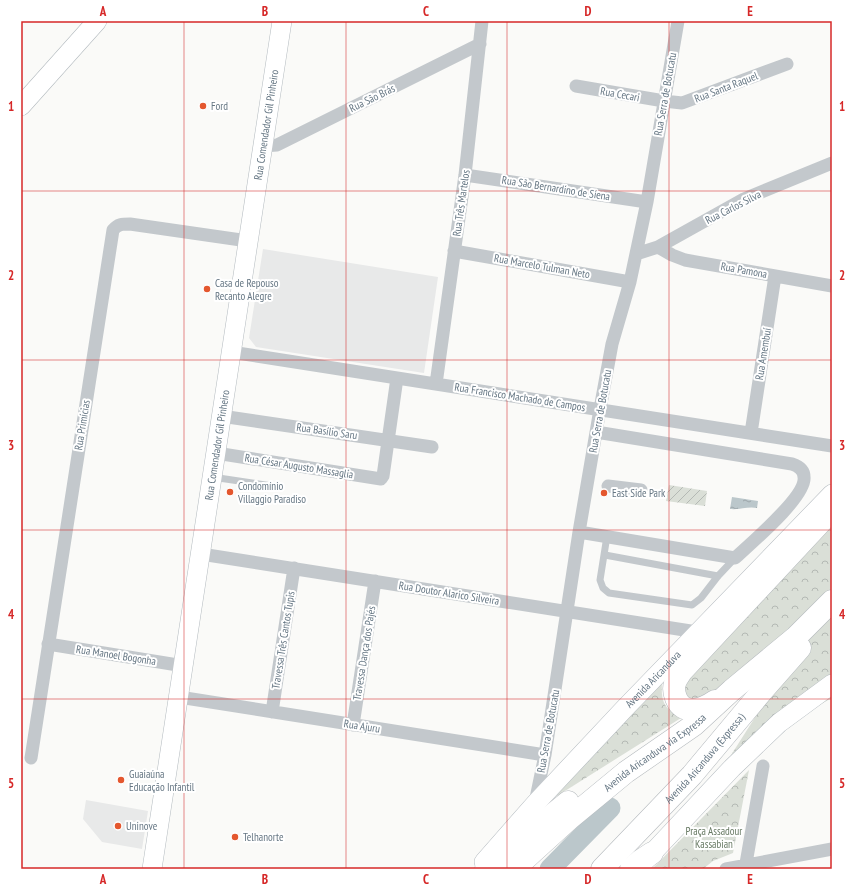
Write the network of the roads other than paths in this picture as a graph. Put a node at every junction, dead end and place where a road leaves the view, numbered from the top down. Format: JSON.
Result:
{"nodes":[{"id":1,"x":97,"y":21,"type":"edge"},
{"id":2,"x":282,"y":21,"type":"edge"},
{"id":3,"x":482,"y":21,"type":"edge"},
{"id":4,"x":678,"y":21,"type":"edge"},
{"id":5,"x":480,"y":44,"type":"junction"},
{"id":6,"x":787,"y":64,"type":"dead end"},
{"id":7,"x":576,"y":86,"type":"dead end"},
{"id":8,"x":664,"y":101,"type":"junction"},
{"id":9,"x":21,"y":106,"type":"edge"},
{"id":10,"x":263,"y":146,"type":"junction"},
{"id":11,"x":832,"y":163,"type":"edge"},
{"id":12,"x":465,"y":175,"type":"junction"},
{"id":13,"x":647,"y":202,"type":"junction"},
{"id":14,"x":248,"y":241,"type":"junction"},
{"id":15,"x":658,"y":247,"type":"junction"},
{"id":16,"x":454,"y":251,"type":"junction"},
{"id":17,"x":636,"y":254,"type":"junction"},
{"id":18,"x":775,"y":276,"type":"junction"},
{"id":19,"x":630,"y":282,"type":"junction"},
{"id":20,"x":832,"y":286,"type":"edge"},
{"id":21,"x":231,"y":352,"type":"junction"},
{"id":22,"x":397,"y":378,"type":"junction"},
{"id":23,"x":436,"y":384,"type":"junction"},
{"id":24,"x":600,"y":410,"type":"junction"},
{"id":25,"x":221,"y":416,"type":"junction"},
{"id":26,"x":596,"y":432,"type":"junction"},
{"id":27,"x":751,"y":433,"type":"junction"},
{"id":28,"x":388,"y":440,"type":"junction"},
{"id":29,"x":832,"y":446,"type":"edge"},
{"id":30,"x":432,"y":447,"type":"dead end"},
{"id":31,"x":216,"y":453,"type":"junction"},
{"id":32,"x":212,"y":477,"type":"junction"},
{"id":33,"x":587,"y":482,"type":"junction"},
{"id":34,"x":279,"y":487,"type":"dead end"},
{"id":35,"x":641,"y":490,"type":"dead end"},
{"id":36,"x":832,"y":494,"type":"edge"},
{"id":37,"x":832,"y":510,"type":"edge"},
{"id":38,"x":579,"y":532,"type":"junction"},
{"id":39,"x":607,"y":536,"type":"junction"},
{"id":40,"x":201,"y":554,"type":"junction"},
{"id":41,"x":605,"y":555,"type":"junction"},
{"id":42,"x":735,"y":558,"type":"junction"},
{"id":43,"x":294,"y":568,"type":"junction"},
{"id":44,"x":718,"y":576,"type":"junction"},
{"id":45,"x":375,"y":581,"type":"junction"},
{"id":46,"x":832,"y":600,"type":"edge"},
{"id":47,"x":567,"y":611,"type":"junction"},
{"id":48,"x":832,"y":616,"type":"edge"},
{"id":49,"x":697,"y":632,"type":"junction"},
{"id":50,"x":800,"y":641,"type":"junction"},
{"id":51,"x":48,"y":644,"type":"junction"},
{"id":52,"x":184,"y":666,"type":"junction"},
{"id":53,"x":832,"y":684,"type":"edge"},
{"id":54,"x":732,"y":690,"type":"junction"},
{"id":55,"x":179,"y":697,"type":"junction"},
{"id":56,"x":272,"y":712,"type":"junction"},
{"id":57,"x":353,"y":725,"type":"junction"},
{"id":58,"x":661,"y":746,"type":"junction"},
{"id":59,"x":544,"y":755,"type":"junction"},
{"id":60,"x":31,"y":758,"type":"dead end"},
{"id":61,"x":763,"y":766,"type":"dead end"},
{"id":62,"x":535,"y":804,"type":"junction"},
{"id":63,"x":832,"y":848,"type":"edge"},
{"id":64,"x":652,"y":853,"type":"junction"},
{"id":65,"x":745,"y":867,"type":"edge"},
{"id":66,"x":152,"y":869,"type":"edge"},
{"id":67,"x":478,"y":869,"type":"edge"},
{"id":68,"x":486,"y":869,"type":"edge"},
{"id":69,"x":514,"y":869,"type":"edge"},
{"id":70,"x":602,"y":869,"type":"edge"},
{"id":71,"x":631,"y":869,"type":"edge"},
{"id":72,"x":638,"y":869,"type":"edge"},
{"id":73,"x":726,"y":869,"type":"edge"}],
"edges":[{"from":1,"to":9,"type":"main road"},
{"from":2,"to":10,"type":"main road","name":"Rua Comendador Gil Pinheiro"},
{"from":3,"to":5,"type":"street","name":"Rua Três Martelos"},
{"from":4,"to":8,"type":"street","name":"Rua Serra de Botucatu"},
{"from":5,"to":10,"type":"street","name":"Rua São Brás"},
{"from":5,"to":12,"type":"street","name":"Rua Três Martelos"},
{"from":6,"to":8,"type":"street","name":"Rua Santa Raquel"},
{"from":7,"to":8,"type":"street","name":"Rua Cecari"},
{"from":8,"to":13,"type":"street","name":"Rua Serra de Botucatu"},
{"from":10,"to":14,"type":"main road","name":"Rua Comendador Gil Pinheiro"},
{"from":11,"to":15,"type":"street","name":"Rua Carlos Silva"},
{"from":12,"to":13,"type":"street","name":"Rua São Bernardino de Siena"},
{"from":12,"to":16,"type":"street","name":"Rua Três Martelos"},
{"from":13,"to":17,"type":"street","name":"Rua Serra de Botucatu"},
{"from":14,"to":21,"type":"main road","name":"Rua Comendador Gil Pinheiro"},
{"from":14,"to":51,"type":"street","name":"Rua Primícias"},
{"from":15,"to":17,"type":"street","name":"Rua Carlos Silva"},
{"from":15,"to":18,"type":"street","name":"Rua Pamona"},
{"from":16,"to":19,"type":"street","name":"Rua Marcelo Tulman Neto"},
{"from":16,"to":23,"type":"street","name":"Rua Três Martelos"},
{"from":17,"to":19,"type":"street","name":"Rua Serra de Botucatu"},
{"from":18,"to":20,"type":"street","name":"Rua Pamona"},
{"from":18,"to":27,"type":"street","name":"Rua Amembuí"},
{"from":19,"to":24,"type":"street","name":"Rua Serra de Botucatu"},
{"from":21,"to":22,"type":"street","name":"Rua Francisco Machado de Campos"},
{"from":21,"to":25,"type":"main road","name":"Rua Comendador Gil Pinheiro"},
{"from":22,"to":23,"type":"street","name":"Rua Francisco Machado de Campos"},
{"from":22,"to":28,"type":"street"},
{"from":23,"to":24,"type":"street","name":"Rua Francisco Machado de Campos"},
{"from":24,"to":26,"type":"street","name":"Rua Serra de Botucatu"},
{"from":24,"to":27,"type":"street","name":"Rua Francisco Machado de Campos"},
{"from":25,"to":28,"type":"street","name":"Rua Basílio Saru"},
{"from":25,"to":31,"type":"main road","name":"Rua Comendador Gil Pinheiro"},
{"from":26,"to":33,"type":"street","name":"Rua Serra de Botucatu"},
{"from":26,"to":42,"type":"street"},
{"from":27,"to":29,"type":"street","name":"Rua Francisco Machado de Campos"},
{"from":28,"to":30,"type":"street","name":"Rua Basílio Saru"},
{"from":28,"to":31,"type":"street","name":"Rua César Augusto Massaglia"},
{"from":31,"to":32,"type":"main road","name":"Rua Comendador Gil Pinheiro"},
{"from":32,"to":34,"type":"lane"},
{"from":32,"to":40,"type":"main road","name":"Rua Comendador Gil Pinheiro"},
{"from":33,"to":35,"type":"street"},
{"from":33,"to":38,"type":"street","name":"Rua Serra de Botucatu"},
{"from":36,"to":49,"type":"main road","name":"Avenida Aricanduva"},
{"from":37,"to":54,"type":"highway"},
{"from":38,"to":39,"type":"street"},
{"from":38,"to":47,"type":"street","name":"Rua Serra de Botucatu"},
{"from":39,"to":41,"type":"lane"},
{"from":39,"to":42,"type":"street"},
{"from":40,"to":43,"type":"street","name":"Rua Doutor Alarico Silveira"},
{"from":40,"to":52,"type":"main road","name":"Rua Comendador Gil Pinheiro"},
{"from":41,"to":44,"type":"lane"},
{"from":41,"to":44,"type":"lane"},
{"from":42,"to":44,"type":"lane"},
{"from":43,"to":45,"type":"street","name":"Rua Doutor Alarico Silveira"},
{"from":43,"to":56,"type":"street","name":"Travessa Três Cantos Tupis"},
{"from":45,"to":47,"type":"street","name":"Rua Doutor Alarico Silveira"},
{"from":45,"to":57,"type":"street","name":"Travessa Dança dos Pajés"},
{"from":46,"to":50,"type":"highway"},
{"from":47,"to":49,"type":"street","name":"Rua Doutor Alarico Silveira"},
{"from":47,"to":59,"type":"street","name":"Rua Serra de Botucatu"},
{"from":48,"to":50,"type":"highway"},
{"from":49,"to":62,"type":"main road","name":"Avenida Aricanduva"},
{"from":50,"to":54,"type":"highway","name":"Avenida Aricanduva via Expressa"},
{"from":50,"to":70,"type":"highway","name":"Avenida Aricanduva (Expressa)"},
{"from":51,"to":52,"type":"street","name":"Rua Manoel Bogonha"},
{"from":51,"to":60,"type":"street","name":"Rua Primícias"},
{"from":52,"to":55,"type":"main road","name":"Rua Comendador Gil Pinheiro"},
{"from":53,"to":64,"type":"main road"},
{"from":54,"to":58,"type":"highway","name":"Avenida Aricanduva via Expressa"},
{"from":55,"to":56,"type":"street","name":"Rua Ajuru"},
{"from":55,"to":66,"type":"main road","name":"Rua Comendador Gil Pinheiro"},
{"from":56,"to":57,"type":"street","name":"Rua Ajuru"},
{"from":57,"to":59,"type":"street","name":"Rua Ajuru"},
{"from":58,"to":68,"type":"highway"},
{"from":58,"to":69,"type":"highway","name":"Avenida Aricanduva via Expressa"},
{"from":59,"to":62,"type":"street","name":"Rua Serra de Botucatu"},
{"from":61,"to":65,"type":"street"},
{"from":62,"to":67,"type":"main road","name":"Avenida Aricanduva"},
{"from":63,"to":65,"type":"street"},
{"from":64,"to":71,"type":"highway"},
{"from":64,"to":72,"type":"main road"},
{"from":65,"to":73,"type":"street"}]}
